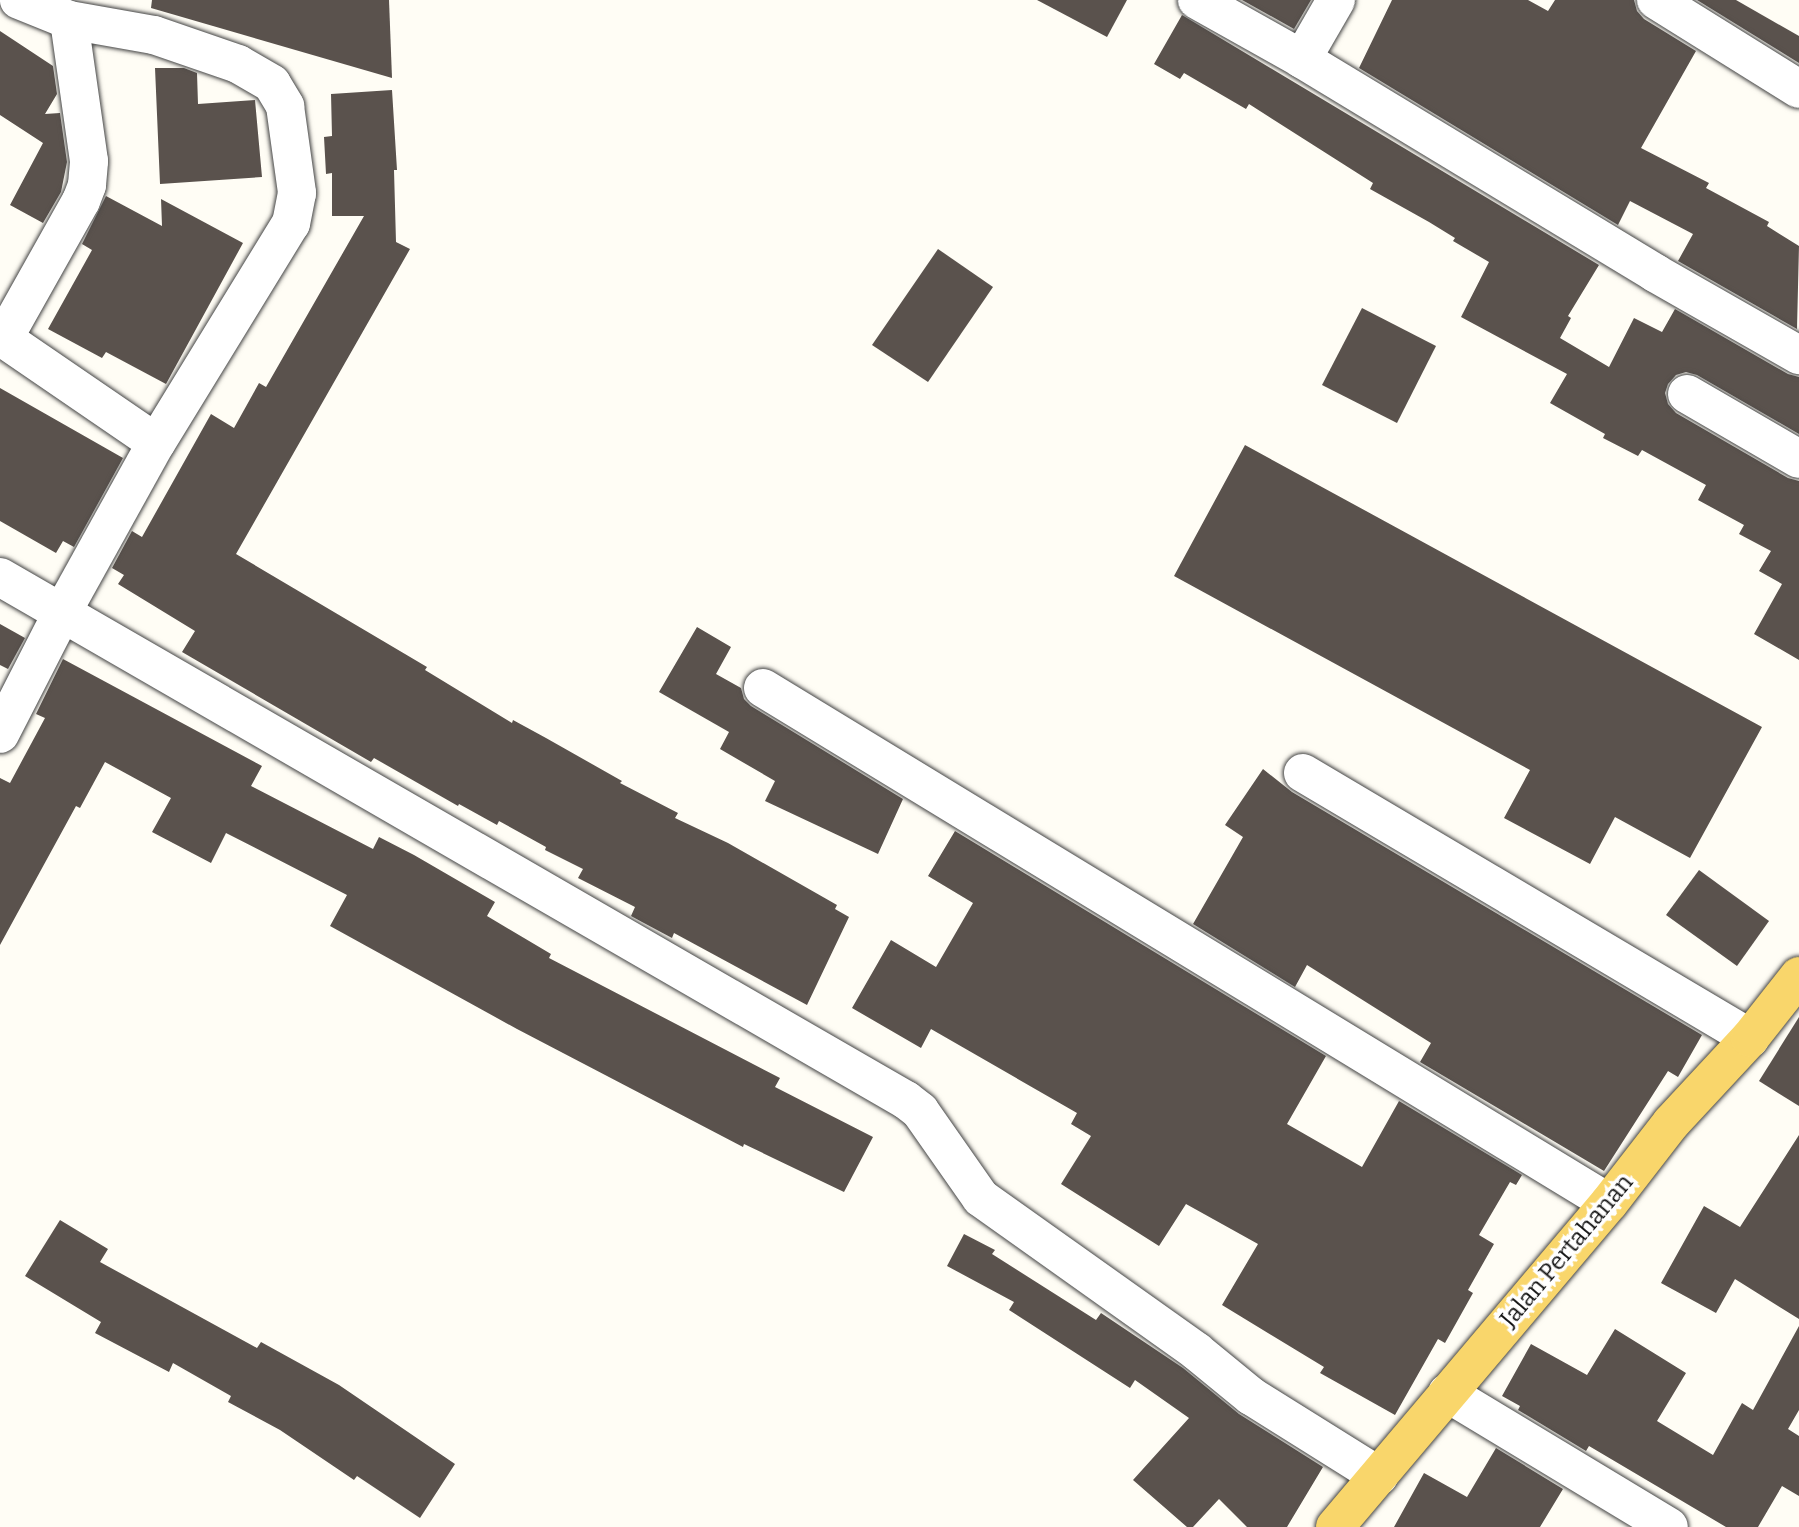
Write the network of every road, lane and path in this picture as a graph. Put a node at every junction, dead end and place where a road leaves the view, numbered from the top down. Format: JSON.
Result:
{"nodes":[{"id":1,"x":19,"y":0,"type":"edge"},
{"id":2,"x":1197,"y":0,"type":"edge"},
{"id":3,"x":1336,"y":0,"type":"edge"},
{"id":4,"x":1656,"y":0,"type":"edge"},
{"id":5,"x":69,"y":20,"type":"junction"},
{"id":6,"x":1302,"y":59,"type":"junction"},
{"id":7,"x":1799,"y":89,"type":"edge"},
{"id":8,"x":2,"y":337,"type":"edge"},
{"id":9,"x":1799,"y":355,"type":"edge"},
{"id":10,"x":1687,"y":394,"type":"dead end"},
{"id":11,"x":156,"y":443,"type":"junction"},
{"id":12,"x":1799,"y":459,"type":"edge"},
{"id":13,"x":0,"y":577,"type":"edge"},
{"id":14,"x":63,"y":611,"type":"junction"},
{"id":15,"x":763,"y":688,"type":"dead end"},
{"id":16,"x":0,"y":734,"type":"edge"},
{"id":17,"x":1303,"y":773,"type":"dead end"},
{"id":18,"x":1799,"y":976,"type":"edge"},
{"id":19,"x":1750,"y":1038,"type":"junction"},
{"id":20,"x":1609,"y":1203,"type":"junction"},
{"id":21,"x":1447,"y":1393,"type":"junction"},
{"id":22,"x":1384,"y":1469,"type":"junction"},
{"id":23,"x":1335,"y":1527,"type":"edge"},
{"id":24,"x":1669,"y":1527,"type":"edge"}],
"edges":[{"from":1,"to":5,"type":"street"},
{"from":2,"to":6,"type":"street"},
{"from":3,"to":6,"type":"street"},
{"from":4,"to":7,"type":"street"},
{"from":5,"to":8,"type":"street"},
{"from":5,"to":11,"type":"street"},
{"from":6,"to":9,"type":"street"},
{"from":8,"to":11,"type":"street"},
{"from":10,"to":12,"type":"street"},
{"from":11,"to":14,"type":"street"},
{"from":13,"to":14,"type":"street"},
{"from":14,"to":16,"type":"street"},
{"from":14,"to":22,"type":"street"},
{"from":15,"to":20,"type":"street"},
{"from":17,"to":19,"type":"street"},
{"from":18,"to":19,"type":"main road","name":"Jalan Pertahanan"},
{"from":19,"to":20,"type":"main road","name":"Jalan Pertahanan"},
{"from":20,"to":21,"type":"main road","name":"Jalan Pertahanan"},
{"from":21,"to":22,"type":"main road","name":"Jalan Pertahanan"},
{"from":21,"to":24,"type":"street"},
{"from":22,"to":23,"type":"main road","name":"Jalan Pertahanan"}]}
